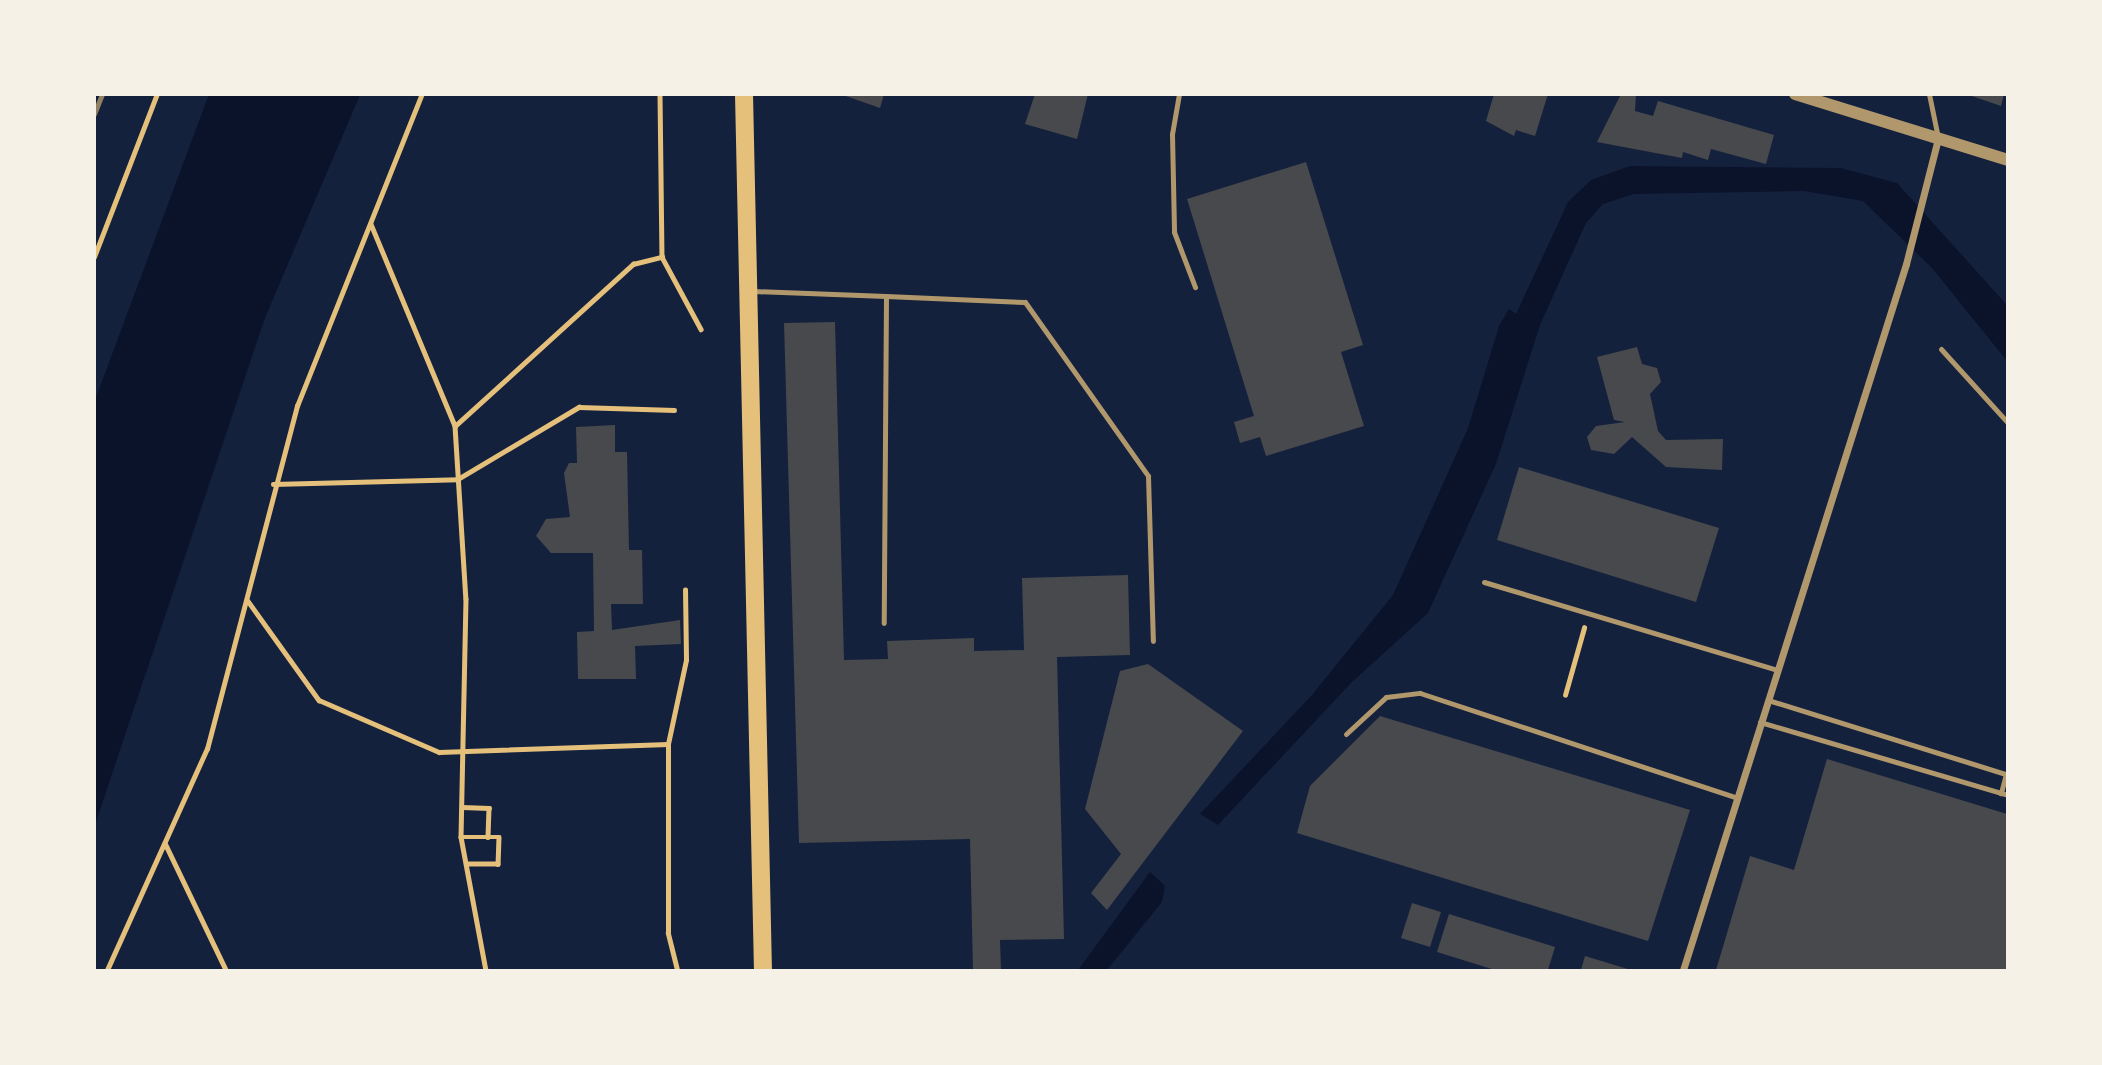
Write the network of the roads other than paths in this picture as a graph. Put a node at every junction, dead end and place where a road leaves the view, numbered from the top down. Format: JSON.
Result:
{"nodes":[{"id":1,"x":1179,"y":94,"type":"edge"},
{"id":2,"x":1795,"y":94,"type":"edge"},
{"id":3,"x":1929,"y":94,"type":"edge"},
{"id":4,"x":746,"y":99,"type":"edge"},
{"id":5,"x":1938,"y":138,"type":"junction"},
{"id":6,"x":2007,"y":160,"type":"edge"},
{"id":7,"x":1195,"y":287,"type":"dead end"},
{"id":8,"x":749,"y":291,"type":"junction"},
{"id":9,"x":887,"y":296,"type":"junction"},
{"id":10,"x":1941,"y":349,"type":"dead end"},
{"id":11,"x":2007,"y":423,"type":"edge"},
{"id":12,"x":1484,"y":582,"type":"dead end"},
{"id":13,"x":884,"y":623,"type":"dead end"},
{"id":14,"x":1153,"y":641,"type":"dead end"},
{"id":15,"x":1777,"y":670,"type":"junction"},
{"id":16,"x":1768,"y":700,"type":"junction"},
{"id":17,"x":1760,"y":722,"type":"junction"},
{"id":18,"x":1346,"y":734,"type":"dead end"},
{"id":19,"x":2004,"y":794,"type":"edge"},
{"id":20,"x":1735,"y":797,"type":"junction"},
{"id":21,"x":763,"y":971,"type":"edge"},
{"id":22,"x":1683,"y":971,"type":"edge"}],
"edges":[{"from":1,"to":7,"type":"lane"},
{"from":2,"to":5,"type":"street"},
{"from":3,"to":5,"type":"lane"},
{"from":4,"to":8,"type":"main road"},
{"from":5,"to":6,"type":"street"},
{"from":5,"to":15,"type":"street"},
{"from":8,"to":9,"type":"lane"},
{"from":8,"to":21,"type":"main road"},
{"from":9,"to":13,"type":"lane"},
{"from":9,"to":14,"type":"lane"},
{"from":10,"to":11,"type":"lane"},
{"from":12,"to":15,"type":"lane"},
{"from":15,"to":16,"type":"street"},
{"from":16,"to":17,"type":"street"},
{"from":16,"to":19,"type":"lane"},
{"from":17,"to":19,"type":"lane"},
{"from":17,"to":20,"type":"street"},
{"from":18,"to":20,"type":"lane"},
{"from":20,"to":22,"type":"street"}]}
